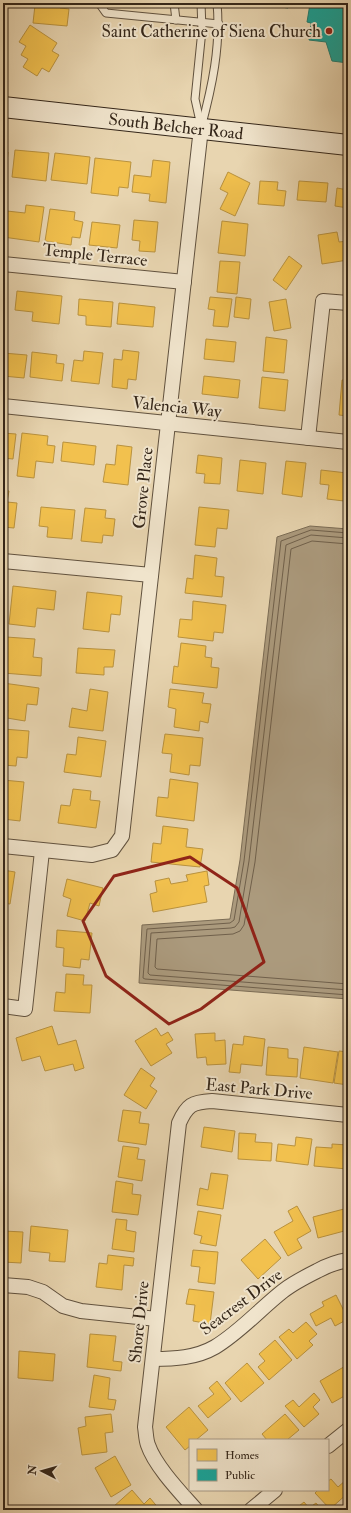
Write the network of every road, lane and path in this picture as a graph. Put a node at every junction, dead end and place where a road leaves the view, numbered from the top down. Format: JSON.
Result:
{"nodes":[{"id":1,"x":99,"y":3,"type":"edge"},
{"id":2,"x":174,"y":3,"type":"edge"},
{"id":3,"x":201,"y":3,"type":"edge"},
{"id":4,"x":217,"y":3,"type":"edge"},
{"id":5,"x":176,"y":20,"type":"junction"},
{"id":6,"x":201,"y":22,"type":"junction"},
{"id":7,"x":219,"y":24,"type":"junction"},
{"id":8,"x":3,"y":107,"type":"edge"},
{"id":9,"x":201,"y":128,"type":"junction"},
{"id":10,"x":348,"y":145,"type":"edge"},
{"id":11,"x":3,"y":264,"type":"edge"},
{"id":12,"x":184,"y":282,"type":"junction"},
{"id":13,"x":348,"y":303,"type":"edge"},
{"id":14,"x":3,"y":406,"type":"edge"},
{"id":15,"x":168,"y":424,"type":"junction"},
{"id":16,"x":308,"y":438,"type":"junction"},
{"id":17,"x":348,"y":442,"type":"edge"},
{"id":18,"x":3,"y":561,"type":"edge"},
{"id":19,"x":151,"y":575,"type":"junction"},
{"id":20,"x":3,"y":846,"type":"edge"},
{"id":21,"x":42,"y":851,"type":"junction"},
{"id":22,"x":3,"y":1006,"type":"edge"},
{"id":23,"x":348,"y":1115,"type":"edge"},
{"id":24,"x":179,"y":1123,"type":"joint"},
{"id":25,"x":348,"y":1260,"type":"edge"},
{"id":26,"x":3,"y":1285,"type":"edge"},
{"id":27,"x":157,"y":1319,"type":"junction"},
{"id":28,"x":153,"y":1359,"type":"junction"},
{"id":29,"x":348,"y":1430,"type":"edge"},
{"id":30,"x":329,"y":1445,"type":"edge"},
{"id":31,"x":274,"y":1491,"type":"edge"},
{"id":32,"x":196,"y":1510,"type":"edge"},
{"id":33,"x":251,"y":1510,"type":"edge"}],
"edges":[{"from":1,"to":5,"type":"lane"},
{"from":2,"to":5,"type":"lane"},
{"from":3,"to":6,"type":"lane"},
{"from":4,"to":7,"type":"lane"},
{"from":5,"to":6,"type":"lane"},
{"from":6,"to":7,"type":"lane"},
{"from":6,"to":9,"type":"lane"},
{"from":7,"to":9,"type":"lane"},
{"from":8,"to":9,"type":"main road","name":"South Belcher Road"},
{"from":9,"to":10,"type":"main road","name":"South Belcher Road"},
{"from":9,"to":12,"type":"street","name":"Grove Place"},
{"from":11,"to":12,"type":"street","name":"Temple Terrace"},
{"from":12,"to":15,"type":"street","name":"Grove Place"},
{"from":13,"to":16,"type":"street"},
{"from":14,"to":15,"type":"street","name":"Valencia Way"},
{"from":15,"to":16,"type":"street","name":"Valencia Way"},
{"from":15,"to":19,"type":"street","name":"Grove Place"},
{"from":16,"to":17,"type":"street","name":"Valencia Way"},
{"from":18,"to":19,"type":"street"},
{"from":19,"to":21,"type":"street","name":"Grove Place"},
{"from":20,"to":21,"type":"street"},
{"from":21,"to":22,"type":"street"},
{"from":23,"to":24,"type":"street","name":"East Park Drive"},
{"from":24,"to":27,"type":"street","name":"Shore Drive"},
{"from":25,"to":28,"type":"street","name":"Seacrest Drive"},
{"from":26,"to":27,"type":"street"},
{"from":27,"to":28,"type":"street","name":"Shore Drive"},
{"from":28,"to":32,"type":"street","name":"Shore Drive"},
{"from":29,"to":30,"type":"street"},
{"from":31,"to":33,"type":"street"}]}
